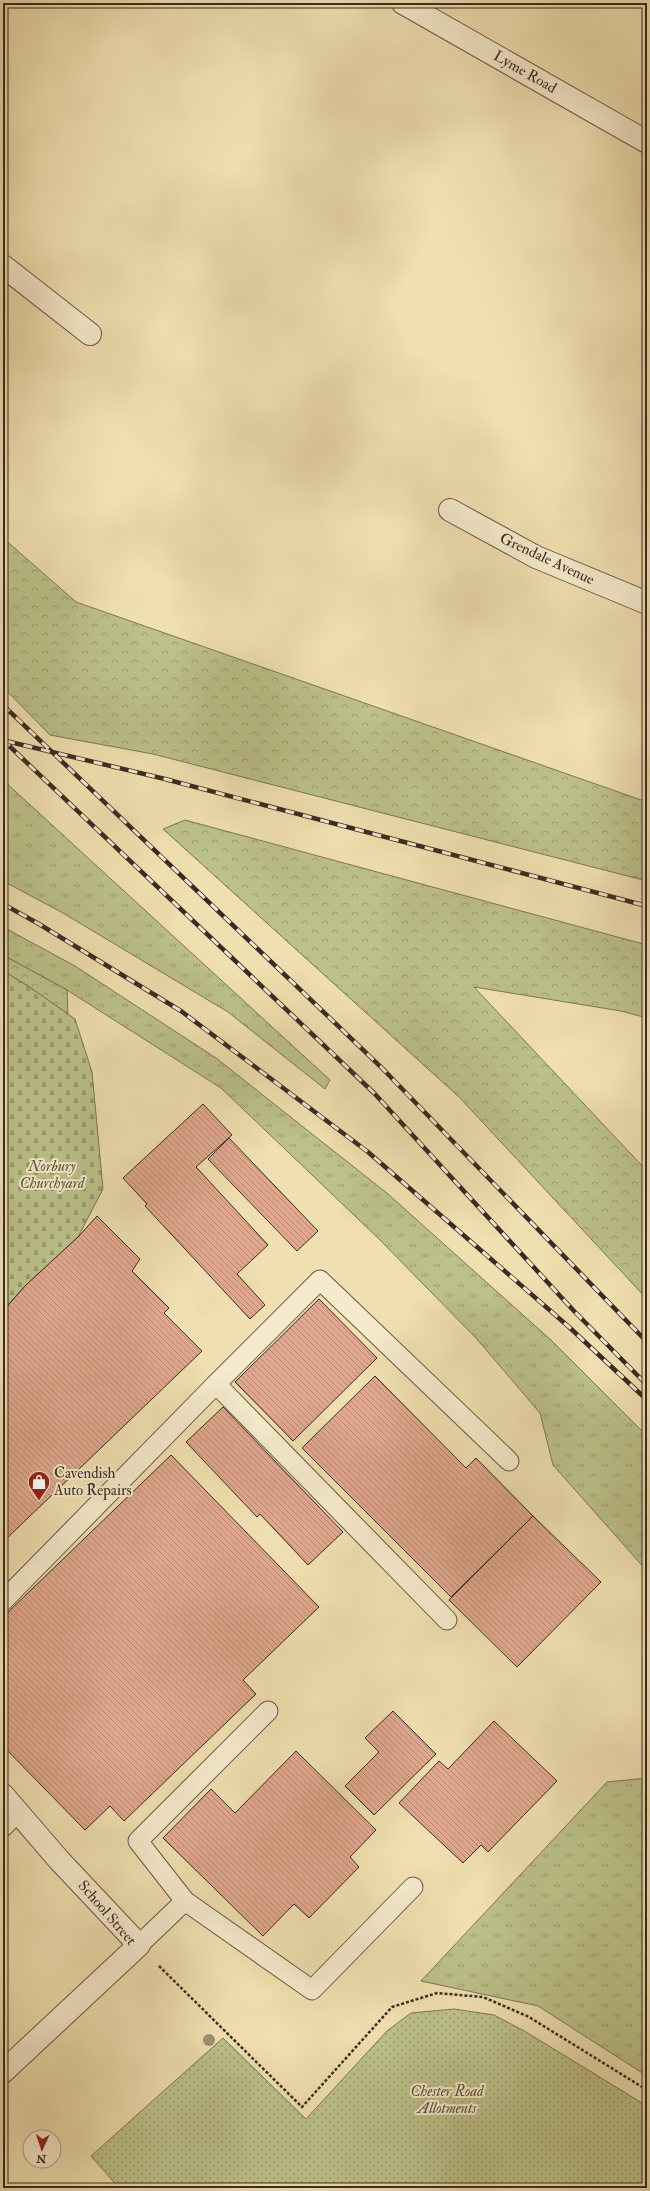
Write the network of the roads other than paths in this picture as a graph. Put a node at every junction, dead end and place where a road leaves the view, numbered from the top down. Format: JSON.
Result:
{"nodes":[{"id":1,"x":403,"y":3,"type":"edge"},
{"id":2,"x":647,"y":142,"type":"edge"},
{"id":3,"x":3,"y":266,"type":"edge"},
{"id":4,"x":90,"y":334,"type":"dead end"},
{"id":5,"x":450,"y":510,"type":"dead end"},
{"id":6,"x":647,"y":603,"type":"edge"},
{"id":7,"x":216,"y":1384,"type":"junction"},
{"id":8,"x":509,"y":1460,"type":"dead end"},
{"id":9,"x":3,"y":1601,"type":"edge"},
{"id":10,"x":447,"y":1620,"type":"dead end"},
{"id":11,"x":268,"y":1711,"type":"dead end"},
{"id":12,"x":3,"y":1795,"type":"edge"},
{"id":13,"x":18,"y":1812,"type":"junction"},
{"id":14,"x":3,"y":1827,"type":"edge"},
{"id":15,"x":413,"y":1887,"type":"dead end"},
{"id":16,"x":185,"y":1901,"type":"junction"},
{"id":17,"x":139,"y":1945,"type":"junction"},
{"id":18,"x":3,"y":2072,"type":"edge"}],
"edges":[{"from":1,"to":2,"type":"street","name":"Lyme Road"},
{"from":3,"to":4,"type":"street"},
{"from":5,"to":6,"type":"street","name":"Grendale Avenue"},
{"from":7,"to":8,"type":"lane"},
{"from":7,"to":9,"type":"lane"},
{"from":7,"to":10,"type":"lane"},
{"from":11,"to":16,"type":"lane"},
{"from":12,"to":13,"type":"street","name":"School Street"},
{"from":13,"to":14,"type":"lane"},
{"from":13,"to":17,"type":"street","name":"School Street"},
{"from":15,"to":16,"type":"lane"},
{"from":16,"to":17,"type":"lane"},
{"from":17,"to":18,"type":"street","name":"School Street"}]}
